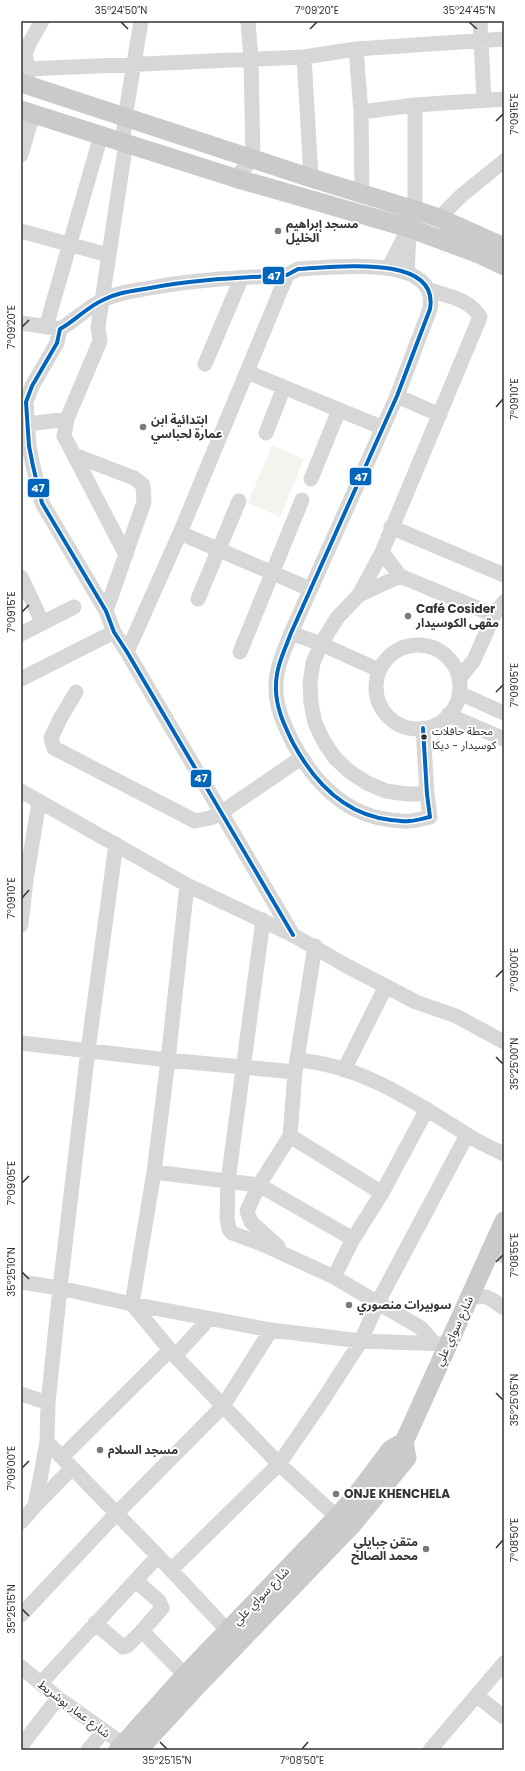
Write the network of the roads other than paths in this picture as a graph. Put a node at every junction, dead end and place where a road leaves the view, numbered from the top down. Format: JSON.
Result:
{"nodes":[{"id":1,"x":42,"y":21,"type":"edge"},
{"id":2,"x":142,"y":21,"type":"edge"},
{"id":3,"x":248,"y":21,"type":"edge"},
{"id":4,"x":480,"y":21,"type":"edge"},
{"id":5,"x":504,"y":39,"type":"edge"},
{"id":6,"x":482,"y":40,"type":"junction"},
{"id":7,"x":356,"y":49,"type":"junction"},
{"id":8,"x":25,"y":54,"type":"junction"},
{"id":9,"x":304,"y":57,"type":"junction"},
{"id":10,"x":251,"y":59,"type":"junction"},
{"id":11,"x":134,"y":65,"type":"junction"},
{"id":12,"x":25,"y":84,"type":"edge"},
{"id":13,"x":504,"y":99,"type":"edge"},
{"id":14,"x":484,"y":100,"type":"junction"},
{"id":15,"x":415,"y":106,"type":"junction"},
{"id":16,"x":27,"y":112,"type":"edge"},
{"id":17,"x":361,"y":112,"type":"junction"},
{"id":18,"x":125,"y":118,"type":"junction"},
{"id":19,"x":101,"y":134,"type":"junction"},
{"id":20,"x":123,"y":142,"type":"junction"},
{"id":21,"x":21,"y":155,"type":"edge"},
{"id":22,"x":253,"y":158,"type":"junction"},
{"id":23,"x":504,"y":161,"type":"edge"},
{"id":24,"x":235,"y":178,"type":"junction"},
{"id":25,"x":311,"y":178,"type":"junction"},
{"id":26,"x":362,"y":194,"type":"junction"},
{"id":27,"x":415,"y":210,"type":"junction"},
{"id":28,"x":439,"y":218,"type":"junction"},
{"id":29,"x":410,"y":228,"type":"junction"},
{"id":30,"x":21,"y":231,"type":"edge"},
{"id":31,"x":70,"y":245,"type":"junction"},
{"id":32,"x":502,"y":245,"type":"edge"},
{"id":33,"x":108,"y":255,"type":"junction"},
{"id":34,"x":504,"y":266,"type":"edge"},
{"id":35,"x":390,"y":268,"type":"junction"},
{"id":36,"x":406,"y":273,"type":"junction"},
{"id":37,"x":288,"y":275,"type":"junction"},
{"id":38,"x":241,"y":279,"type":"junction"},
{"id":39,"x":429,"y":290,"type":"junction"},
{"id":40,"x":102,"y":300,"type":"junction"},
{"id":41,"x":21,"y":323,"type":"edge"},
{"id":42,"x":53,"y":328,"type":"junction"},
{"id":43,"x":205,"y":364,"type":"dead end"},
{"id":44,"x":247,"y":372,"type":"junction"},
{"id":45,"x":284,"y":387,"type":"junction"},
{"id":46,"x":397,"y":396,"type":"junction"},
{"id":47,"x":339,"y":410,"type":"junction"},
{"id":48,"x":440,"y":415,"type":"junction"},
{"id":49,"x":67,"y":419,"type":"junction"},
{"id":50,"x":28,"y":424,"type":"junction"},
{"id":51,"x":381,"y":427,"type":"junction"},
{"id":52,"x":266,"y":433,"type":"dead end"},
{"id":53,"x":74,"y":455,"type":"junction"},
{"id":54,"x":27,"y":468,"type":"edge"},
{"id":55,"x":311,"y":480,"type":"dead end"},
{"id":56,"x":302,"y":500,"type":"dead end"},
{"id":57,"x":239,"y":501,"type":"dead end"},
{"id":58,"x":391,"y":527,"type":"junction"},
{"id":59,"x":180,"y":533,"type":"junction"},
{"id":60,"x":218,"y":550,"type":"junction"},
{"id":61,"x":382,"y":552,"type":"junction"},
{"id":62,"x":126,"y":555,"type":"junction"},
{"id":63,"x":273,"y":573,"type":"junction"},
{"id":64,"x":504,"y":575,"type":"edge"},
{"id":65,"x":400,"y":576,"type":"junction"},
{"id":66,"x":21,"y":577,"type":"edge"},
{"id":67,"x":310,"y":589,"type":"junction"},
{"id":68,"x":359,"y":595,"type":"junction"},
{"id":69,"x":198,"y":600,"type":"dead end"},
{"id":70,"x":504,"y":602,"type":"edge"},
{"id":71,"x":74,"y":607,"type":"dead end"},
{"id":72,"x":106,"y":611,"type":"junction"},
{"id":73,"x":494,"y":615,"type":"junction"},
{"id":74,"x":42,"y":622,"type":"junction"},
{"id":75,"x":114,"y":632,"type":"junction"},
{"id":76,"x":292,"y":633,"type":"junction"},
{"id":77,"x":21,"y":634,"type":"edge"},
{"id":78,"x":321,"y":644,"type":"junction"},
{"id":79,"x":127,"y":652,"type":"junction"},
{"id":80,"x":240,"y":652,"type":"dead end"},
{"id":81,"x":379,"y":670,"type":"junction"},
{"id":82,"x":21,"y":679,"type":"edge"},
{"id":83,"x":459,"y":686,"type":"junction"},
{"id":84,"x":76,"y":692,"type":"dead end"},
{"id":85,"x":504,"y":713,"type":"edge"},
{"id":86,"x":448,"y":715,"type":"junction"},
{"id":87,"x":423,"y":728,"type":"junction"},
{"id":88,"x":504,"y":739,"type":"edge"},
{"id":89,"x":301,"y":758,"type":"junction"},
{"id":90,"x":21,"y":791,"type":"edge"},
{"id":91,"x":427,"y":794,"type":"junction"},
{"id":92,"x":39,"y":802,"type":"junction"},
{"id":93,"x":222,"y":812,"type":"junction"},
{"id":94,"x":116,"y":844,"type":"junction"},
{"id":95,"x":24,"y":880,"type":"edge"},
{"id":96,"x":187,"y":885,"type":"junction"},
{"id":97,"x":263,"y":920,"type":"junction"},
{"id":98,"x":21,"y":925,"type":"edge"},
{"id":99,"x":293,"y":935,"type":"junction"},
{"id":100,"x":315,"y":946,"type":"junction"},
{"id":101,"x":386,"y":986,"type":"junction"},
{"id":102,"x":504,"y":1042,"type":"edge"},
{"id":103,"x":21,"y":1043,"type":"edge"},
{"id":104,"x":88,"y":1050,"type":"junction"},
{"id":105,"x":168,"y":1060,"type":"junction"},
{"id":106,"x":244,"y":1066,"type":"junction"},
{"id":107,"x":296,"y":1066,"type":"junction"},
{"id":108,"x":344,"y":1070,"type":"junction"},
{"id":109,"x":427,"y":1109,"type":"junction"},
{"id":110,"x":467,"y":1135,"type":"junction"},
{"id":111,"x":290,"y":1136,"type":"junction"},
{"id":112,"x":504,"y":1154,"type":"edge"},
{"id":113,"x":154,"y":1172,"type":"junction"},
{"id":114,"x":228,"y":1181,"type":"junction"},
{"id":115,"x":259,"y":1185,"type":"junction"},
{"id":116,"x":382,"y":1193,"type":"junction"},
{"id":117,"x":249,"y":1218,"type":"junction"},
{"id":118,"x":232,"y":1233,"type":"junction"},
{"id":119,"x":353,"y":1239,"type":"junction"},
{"id":120,"x":501,"y":1239,"type":"edge"},
{"id":121,"x":300,"y":1261,"type":"junction"},
{"id":122,"x":334,"y":1278,"type":"junction"},
{"id":123,"x":21,"y":1282,"type":"edge"},
{"id":124,"x":60,"y":1288,"type":"junction"},
{"id":125,"x":469,"y":1299,"type":"junction"},
{"id":126,"x":378,"y":1302,"type":"junction"},
{"id":127,"x":132,"y":1304,"type":"junction"},
{"id":128,"x":504,"y":1308,"type":"edge"},
{"id":129,"x":209,"y":1319,"type":"junction"},
{"id":130,"x":271,"y":1330,"type":"junction"},
{"id":131,"x":361,"y":1341,"type":"junction"},
{"id":132,"x":441,"y":1343,"type":"junction"},
{"id":133,"x":173,"y":1353,"type":"junction"},
{"id":134,"x":21,"y":1394,"type":"edge"},
{"id":135,"x":48,"y":1403,"type":"junction"},
{"id":136,"x":224,"y":1406,"type":"junction"},
{"id":137,"x":47,"y":1442,"type":"junction"},
{"id":138,"x":404,"y":1442,"type":"junction"},
{"id":139,"x":67,"y":1462,"type":"junction"},
{"id":140,"x":279,"y":1464,"type":"junction"},
{"id":141,"x":35,"y":1506,"type":"junction"},
{"id":142,"x":116,"y":1514,"type":"junction"},
{"id":143,"x":337,"y":1517,"type":"junction"},
{"id":144,"x":21,"y":1522,"type":"edge"},
{"id":145,"x":158,"y":1556,"type":"junction"},
{"id":146,"x":172,"y":1570,"type":"junction"},
{"id":147,"x":136,"y":1581,"type":"junction"},
{"id":148,"x":21,"y":1615,"type":"edge"},
{"id":149,"x":95,"y":1623,"type":"junction"},
{"id":150,"x":227,"y":1630,"type":"junction"},
{"id":151,"x":142,"y":1631,"type":"junction"},
{"id":152,"x":504,"y":1662,"type":"edge"},
{"id":153,"x":21,"y":1667,"type":"edge"},
{"id":154,"x":191,"y":1680,"type":"junction"},
{"id":155,"x":41,"y":1683,"type":"junction"},
{"id":156,"x":477,"y":1696,"type":"junction"},
{"id":157,"x":58,"y":1698,"type":"junction"},
{"id":158,"x":504,"y":1717,"type":"edge"},
{"id":159,"x":104,"y":1732,"type":"junction"},
{"id":160,"x":21,"y":1746,"type":"edge"},
{"id":161,"x":127,"y":1749,"type":"edge"},
{"id":162,"x":88,"y":1750,"type":"edge"},
{"id":163,"x":430,"y":1750,"type":"edge"}],
"edges":[{"from":1,"to":8,"type":"street"},
{"from":2,"to":11,"type":"street"},
{"from":3,"to":10,"type":"street"},
{"from":4,"to":6,"type":"street"},
{"from":5,"to":6,"type":"street"},
{"from":6,"to":7,"type":"street"},
{"from":6,"to":14,"type":"street"},
{"from":7,"to":9,"type":"street"},
{"from":7,"to":17,"type":"street"},
{"from":8,"to":11,"type":"street"},
{"from":8,"to":12,"type":"street"},
{"from":9,"to":10,"type":"street"},
{"from":9,"to":25,"type":"street"},
{"from":10,"to":11,"type":"street"},
{"from":10,"to":22,"type":"street"},
{"from":11,"to":18,"type":"street"},
{"from":12,"to":18,"type":"main road"},
{"from":13,"to":14,"type":"street"},
{"from":14,"to":15,"type":"street"},
{"from":15,"to":17,"type":"street"},
{"from":15,"to":27,"type":"street"},
{"from":16,"to":19,"type":"main road"},
{"from":16,"to":21,"type":"street"},
{"from":17,"to":26,"type":"street"},
{"from":18,"to":20,"type":"street"},
{"from":18,"to":22,"type":"main road"},
{"from":19,"to":20,"type":"main road"},
{"from":19,"to":31,"type":"street"},
{"from":20,"to":24,"type":"main road"},
{"from":20,"to":33,"type":"street"},
{"from":22,"to":24,"type":"street"},
{"from":22,"to":25,"type":"main road"},
{"from":23,"to":28,"type":"street"},
{"from":24,"to":29,"type":"main road"},
{"from":25,"to":26,"type":"main road"},
{"from":26,"to":27,"type":"main road"},
{"from":27,"to":28,"type":"main road"},
{"from":27,"to":29,"type":"street"},
{"from":28,"to":32,"type":"main road"},
{"from":29,"to":34,"type":"main road"},
{"from":29,"to":35,"type":"street"},
{"from":29,"to":36,"type":"street"},
{"from":30,"to":31,"type":"street"},
{"from":31,"to":33,"type":"street"},
{"from":31,"to":42,"type":"street"},
{"from":33,"to":40,"type":"street"},
{"from":35,"to":36,"type":"street"},
{"from":35,"to":37,"type":"street"},
{"from":36,"to":39,"type":"street"},
{"from":37,"to":38,"type":"street"},
{"from":37,"to":44,"type":"street"},
{"from":38,"to":40,"type":"street"},
{"from":38,"to":43,"type":"street"},
{"from":39,"to":46,"type":"street"},
{"from":39,"to":48,"type":"street"},
{"from":40,"to":42,"type":"street"},
{"from":40,"to":49,"type":"street"},
{"from":41,"to":42,"type":"street"},
{"from":42,"to":50,"type":"street"},
{"from":44,"to":45,"type":"street"},
{"from":44,"to":59,"type":"street"},
{"from":45,"to":47,"type":"street"},
{"from":45,"to":52,"type":"street"},
{"from":46,"to":48,"type":"street"},
{"from":46,"to":51,"type":"street"},
{"from":47,"to":51,"type":"street"},
{"from":47,"to":55,"type":"street"},
{"from":48,"to":58,"type":"street"},
{"from":49,"to":50,"type":"street"},
{"from":49,"to":53,"type":"street"},
{"from":50,"to":54,"type":"street"},
{"from":51,"to":67,"type":"street"},
{"from":53,"to":62,"type":"street"},
{"from":53,"to":62,"type":"street"},
{"from":54,"to":72,"type":"street"},
{"from":56,"to":63,"type":"street"},
{"from":57,"to":60,"type":"street"},
{"from":58,"to":61,"type":"street"},
{"from":58,"to":64,"type":"street"},
{"from":59,"to":60,"type":"street"},
{"from":59,"to":79,"type":"street"},
{"from":60,"to":63,"type":"street"},
{"from":60,"to":69,"type":"street"},
{"from":61,"to":65,"type":"street"},
{"from":61,"to":68,"type":"street"},
{"from":62,"to":72,"type":"street"},
{"from":63,"to":67,"type":"street"},
{"from":63,"to":80,"type":"street"},
{"from":65,"to":68,"type":"street"},
{"from":65,"to":73,"type":"street"},
{"from":66,"to":74,"type":"street"},
{"from":67,"to":76,"type":"street"},
{"from":68,"to":78,"type":"street"},
{"from":70,"to":73,"type":"street"},
{"from":71,"to":74,"type":"street"},
{"from":72,"to":75,"type":"street"},
{"from":73,"to":83,"type":"street"},
{"from":74,"to":77,"type":"street"},
{"from":75,"to":79,"type":"street"},
{"from":75,"to":82,"type":"street"},
{"from":76,"to":78,"type":"street"},
{"from":76,"to":89,"type":"street"},
{"from":78,"to":81,"type":"street"},
{"from":78,"to":91,"type":"street"},
{"from":79,"to":93,"type":"street"},
{"from":81,"to":83,"type":"street"},
{"from":81,"to":87,"type":"street"},
{"from":83,"to":85,"type":"street"},
{"from":83,"to":86,"type":"street"},
{"from":84,"to":93,"type":"street"},
{"from":86,"to":87,"type":"street"},
{"from":86,"to":88,"type":"street"},
{"from":87,"to":91,"type":"street"},
{"from":89,"to":91,"type":"street"},
{"from":89,"to":93,"type":"street"},
{"from":90,"to":92,"type":"street"},
{"from":92,"to":94,"type":"street"},
{"from":92,"to":95,"type":"street"},
{"from":93,"to":99,"type":"street"},
{"from":94,"to":96,"type":"street"},
{"from":94,"to":104,"type":"street"},
{"from":95,"to":98,"type":"street"},
{"from":96,"to":97,"type":"street"},
{"from":96,"to":105,"type":"street"},
{"from":97,"to":99,"type":"street"},
{"from":97,"to":106,"type":"street"},
{"from":99,"to":100,"type":"street"},
{"from":100,"to":101,"type":"street"},
{"from":100,"to":107,"type":"street"},
{"from":101,"to":102,"type":"street"},
{"from":101,"to":108,"type":"street"},
{"from":103,"to":104,"type":"street"},
{"from":104,"to":105,"type":"street"},
{"from":104,"to":124,"type":"street"},
{"from":105,"to":106,"type":"street"},
{"from":105,"to":113,"type":"street"},
{"from":106,"to":107,"type":"street"},
{"from":106,"to":114,"type":"street"},
{"from":107,"to":108,"type":"street"},
{"from":107,"to":111,"type":"street"},
{"from":108,"to":109,"type":"street"},
{"from":109,"to":110,"type":"street"},
{"from":109,"to":116,"type":"street"},
{"from":110,"to":112,"type":"street"},
{"from":110,"to":126,"type":"street"},
{"from":111,"to":115,"type":"street"},
{"from":111,"to":116,"type":"street"},
{"from":113,"to":114,"type":"street"},
{"from":113,"to":127,"type":"street"},
{"from":114,"to":115,"type":"street"},
{"from":114,"to":118,"type":"street"},
{"from":115,"to":117,"type":"street"},
{"from":115,"to":119,"type":"street"},
{"from":116,"to":119,"type":"street"},
{"from":117,"to":118,"type":"street"},
{"from":117,"to":121,"type":"street"},
{"from":118,"to":121,"type":"street"},
{"from":119,"to":122,"type":"street"},
{"from":120,"to":125,"type":"main road","name":"شارع سواي علي"},
{"from":121,"to":122,"type":"street"},
{"from":122,"to":126,"type":"street"},
{"from":123,"to":124,"type":"street"},
{"from":124,"to":127,"type":"street"},
{"from":124,"to":135,"type":"street"},
{"from":125,"to":128,"type":"street"},
{"from":125,"to":132,"type":"main road","name":"شارع سواي علي"},
{"from":126,"to":131,"type":"street"},
{"from":126,"to":132,"type":"street"},
{"from":127,"to":129,"type":"street"},
{"from":127,"to":133,"type":"street"},
{"from":129,"to":130,"type":"street"},
{"from":129,"to":133,"type":"street"},
{"from":130,"to":131,"type":"street"},
{"from":130,"to":136,"type":"street"},
{"from":131,"to":132,"type":"street"},
{"from":131,"to":140,"type":"street"},
{"from":132,"to":138,"type":"main road","name":"شارع سواي علي"},
{"from":133,"to":136,"type":"street"},
{"from":133,"to":139,"type":"street"},
{"from":134,"to":135,"type":"street"},
{"from":135,"to":137,"type":"street"},
{"from":136,"to":140,"type":"street"},
{"from":136,"to":142,"type":"street"},
{"from":137,"to":139,"type":"street"},
{"from":137,"to":141,"type":"street"},
{"from":138,"to":143,"type":"main road","name":"شارع سواي علي"},
{"from":138,"to":154,"type":"main road","name":"شارع سواي علي"},
{"from":139,"to":141,"type":"street"},
{"from":139,"to":142,"type":"street"},
{"from":140,"to":143,"type":"street"},
{"from":140,"to":146,"type":"street"},
{"from":141,"to":144,"type":"street"},
{"from":142,"to":145,"type":"street"},
{"from":142,"to":148,"type":"street"},
{"from":143,"to":150,"type":"main road","name":"شارع سواي علي"},
{"from":145,"to":146,"type":"street"},
{"from":145,"to":147,"type":"street"},
{"from":146,"to":150,"type":"street"},
{"from":147,"to":149,"type":"street"},
{"from":147,"to":151,"type":"street"},
{"from":149,"to":151,"type":"street"},
{"from":149,"to":155,"type":"street"},
{"from":150,"to":154,"type":"main road","name":"شارع سواي علي"},
{"from":151,"to":154,"type":"street"},
{"from":152,"to":156,"type":"street"},
{"from":153,"to":155,"type":"street","name":"شارع عمار بوشريط"},
{"from":154,"to":161,"type":"main road","name":"شارع سواي علي"},
{"from":155,"to":157,"type":"street","name":"شارع عمار بوشريط"},
{"from":156,"to":158,"type":"street"},
{"from":156,"to":163,"type":"street"},
{"from":157,"to":159,"type":"street","name":"شارع عمار بوشريط"},
{"from":157,"to":160,"type":"street"},
{"from":159,"to":161,"type":"street","name":"شارع عمار بوشريط"},
{"from":159,"to":162,"type":"street"}]}
